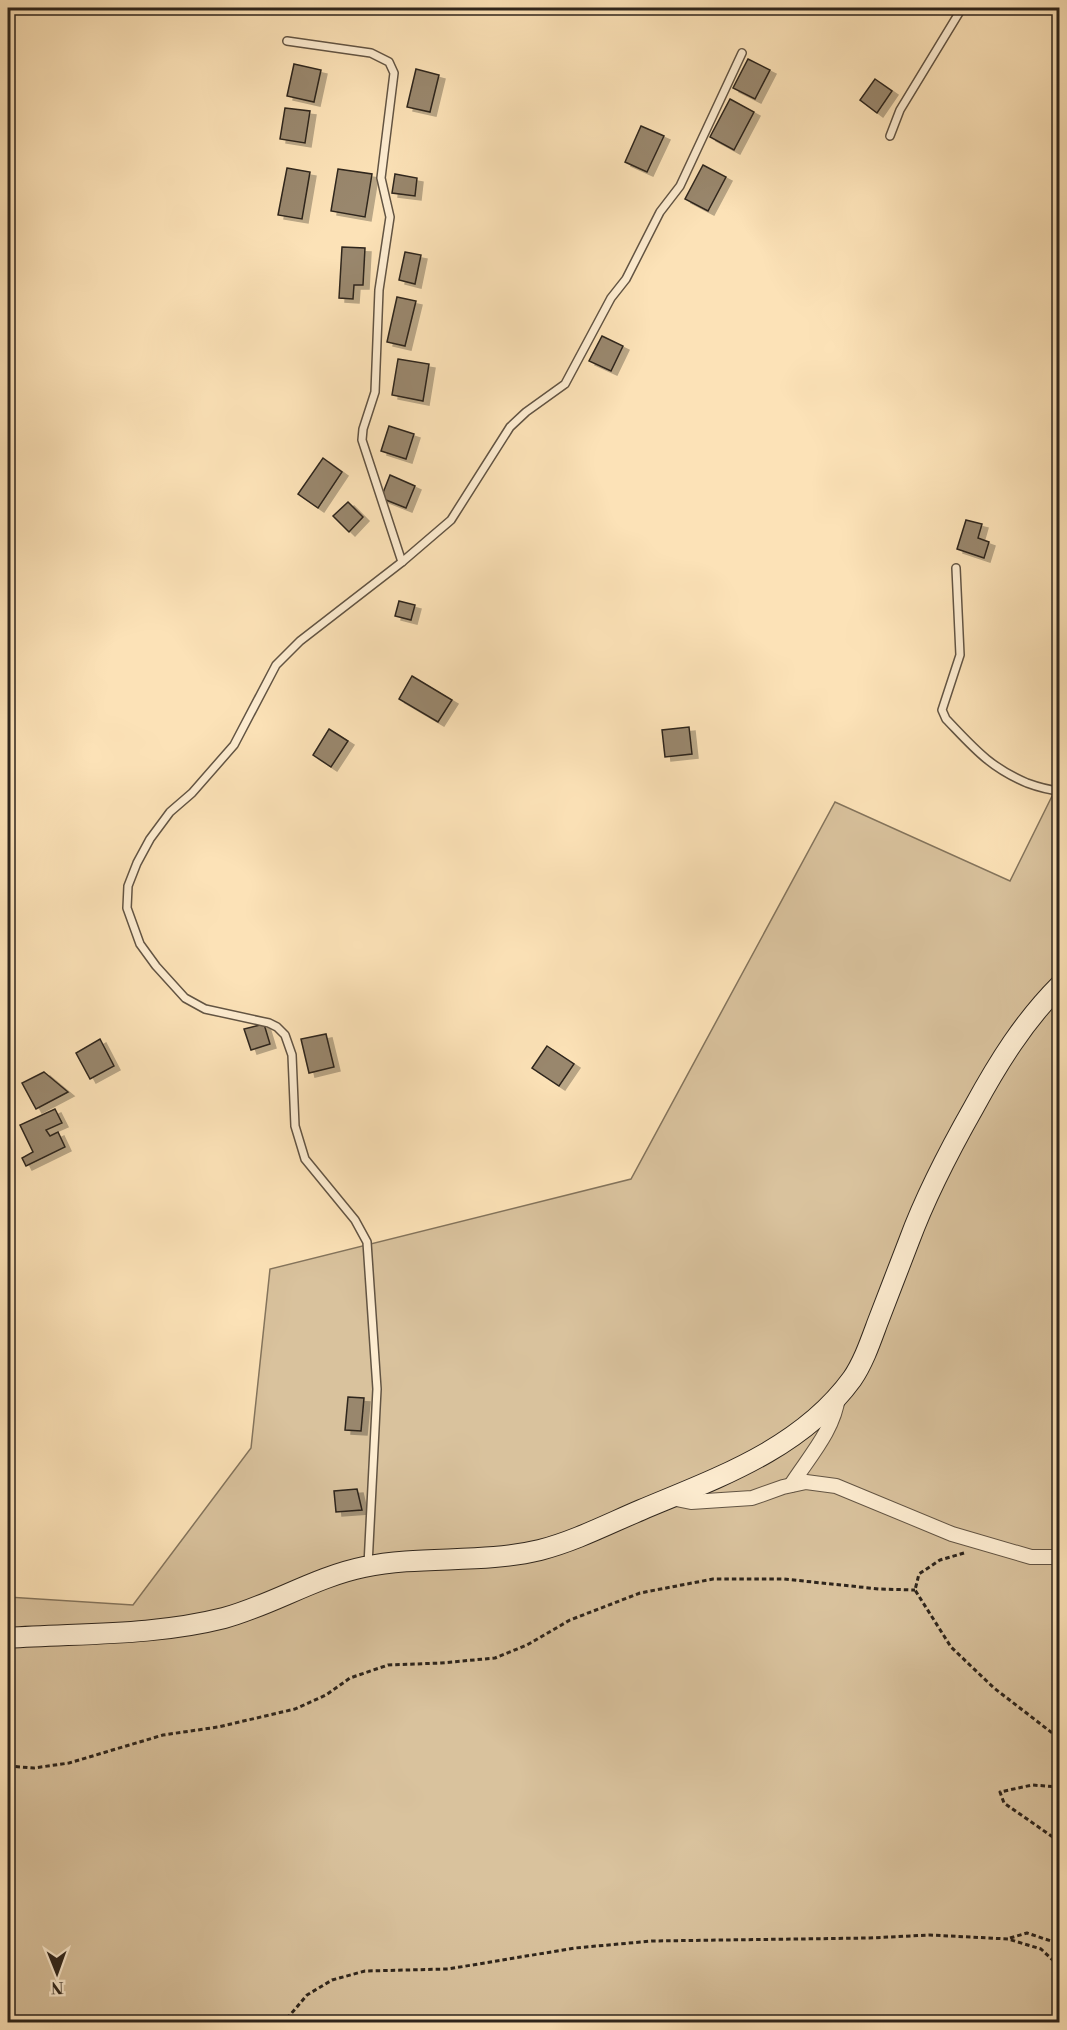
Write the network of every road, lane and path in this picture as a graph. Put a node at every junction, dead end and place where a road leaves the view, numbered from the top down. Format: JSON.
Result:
{"nodes":[{"id":1,"x":962,"y":8,"type":"edge"},
{"id":2,"x":287,"y":41,"type":"dead end"},
{"id":3,"x":742,"y":53,"type":"dead end"},
{"id":4,"x":890,"y":136,"type":"dead end"},
{"id":5,"x":402,"y":562,"type":"junction"},
{"id":6,"x":956,"y":568,"type":"dead end"},
{"id":7,"x":1059,"y":791,"type":"edge"},
{"id":8,"x":1059,"y":985,"type":"edge"},
{"id":9,"x":839,"y":1395,"type":"junction"},
{"id":10,"x":791,"y":1485,"type":"junction"},
{"id":11,"x":671,"y":1498,"type":"junction"},
{"id":12,"x":969,"y":1552,"type":"dead end"},
{"id":13,"x":1059,"y":1557,"type":"edge"},
{"id":14,"x":368,"y":1566,"type":"junction"},
{"id":15,"x":915,"y":1590,"type":"junction"},
{"id":16,"x":8,"y":1638,"type":"edge"},
{"id":17,"x":1059,"y":1739,"type":"edge"},
{"id":18,"x":8,"y":1766,"type":"edge"},
{"id":19,"x":1059,"y":1787,"type":"edge"},
{"id":20,"x":1059,"y":1842,"type":"edge"},
{"id":21,"x":1008,"y":1939,"type":"junction"},
{"id":22,"x":1059,"y":1944,"type":"edge"},
{"id":23,"x":1059,"y":1967,"type":"edge"},
{"id":24,"x":280,"y":2022,"type":"edge"}],
"edges":[{"from":1,"to":4,"type":"lane"},
{"from":2,"to":5,"type":"lane"},
{"from":3,"to":5,"type":"lane"},
{"from":5,"to":14,"type":"lane"},
{"from":6,"to":7,"type":"lane"},
{"from":8,"to":9,"type":"street"},
{"from":9,"to":10,"type":"street"},
{"from":9,"to":11,"type":"street"},
{"from":10,"to":11,"type":"street"},
{"from":10,"to":13,"type":"street"},
{"from":11,"to":14,"type":"street"},
{"from":12,"to":15,"type":"path"},
{"from":14,"to":16,"type":"street"},
{"from":15,"to":17,"type":"path"},
{"from":15,"to":18,"type":"path"},
{"from":19,"to":20,"type":"path"},
{"from":21,"to":22,"type":"path"},
{"from":21,"to":23,"type":"path"},
{"from":21,"to":24,"type":"path"}]}
